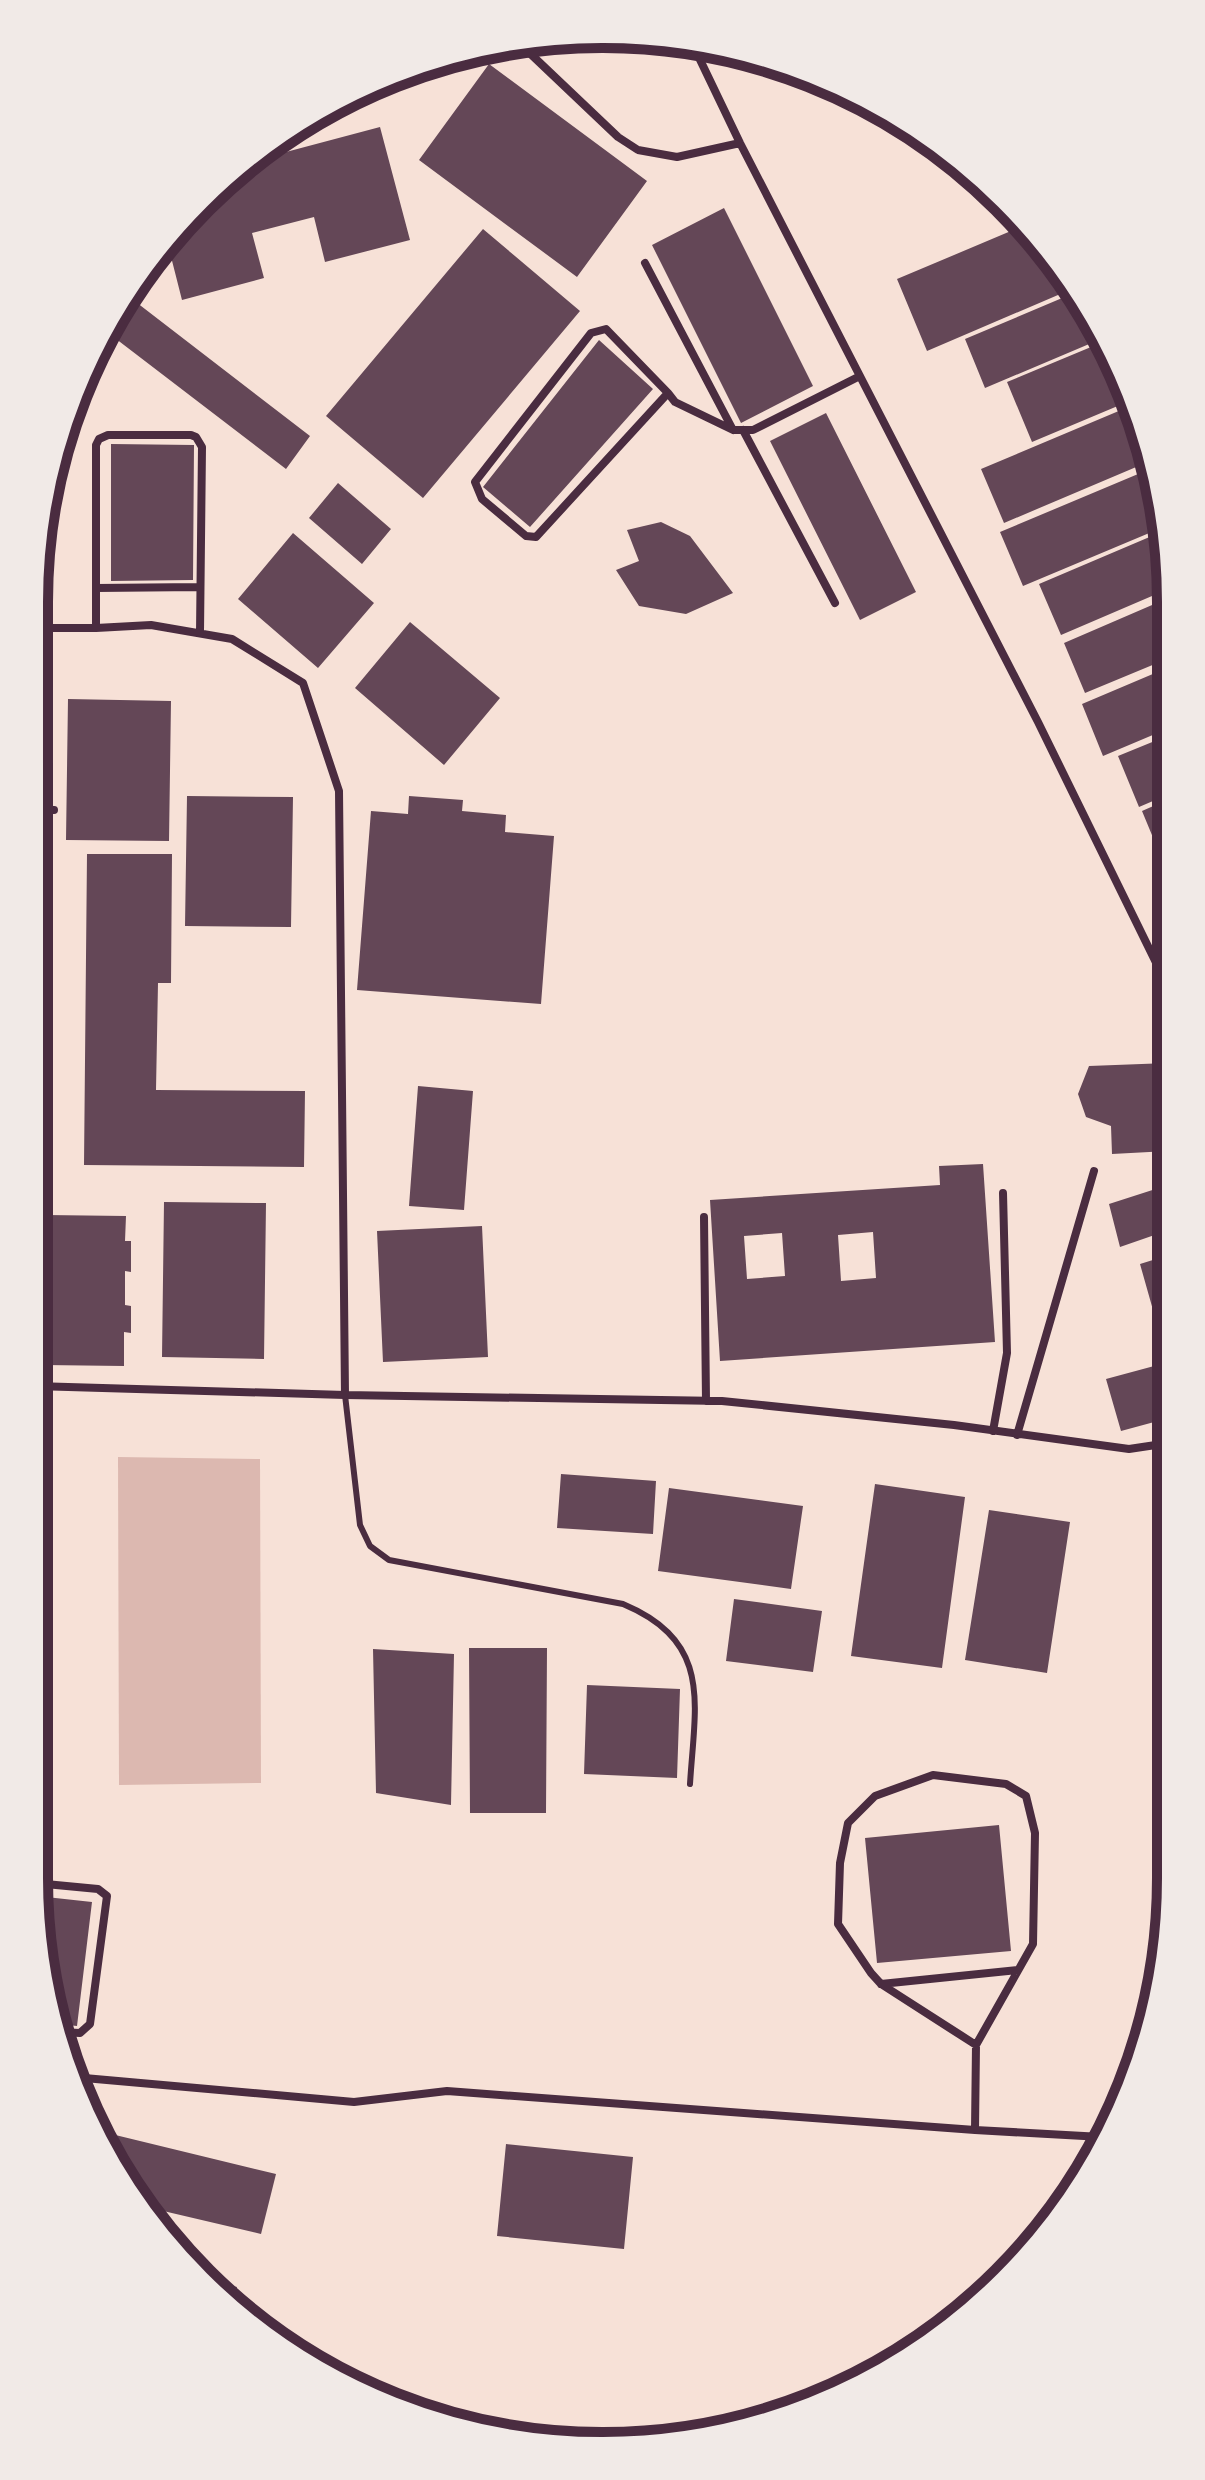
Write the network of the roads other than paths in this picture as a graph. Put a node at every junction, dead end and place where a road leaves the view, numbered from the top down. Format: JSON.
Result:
{"nodes":[{"id":1,"x":530,"y":53,"type":"edge"},
{"id":2,"x":699,"y":57,"type":"edge"},
{"id":3,"x":740,"y":143,"type":"junction"},
{"id":4,"x":645,"y":263,"type":"dead end"},
{"id":5,"x":860,"y":376,"type":"junction"},
{"id":6,"x":668,"y":393,"type":"junction"},
{"id":7,"x":738,"y":430,"type":"junction"},
{"id":8,"x":200,"y":587,"type":"junction"},
{"id":9,"x":96,"y":588,"type":"junction"},
{"id":10,"x":835,"y":603,"type":"dead end"},
{"id":11,"x":48,"y":628,"type":"edge"},
{"id":12,"x":96,"y":628,"type":"junction"},
{"id":13,"x":200,"y":633,"type":"junction"},
{"id":14,"x":48,"y":810,"type":"edge"},
{"id":15,"x":54,"y":810,"type":"dead end"},
{"id":16,"x":1157,"y":965,"type":"edge"},
{"id":17,"x":1094,"y":1171,"type":"dead end"},
{"id":18,"x":1003,"y":1193,"type":"dead end"},
{"id":19,"x":704,"y":1217,"type":"dead end"},
{"id":20,"x":48,"y":1386,"type":"edge"},
{"id":21,"x":345,"y":1395,"type":"junction"},
{"id":22,"x":706,"y":1401,"type":"junction"},
{"id":23,"x":993,"y":1431,"type":"junction"},
{"id":24,"x":1017,"y":1435,"type":"junction"},
{"id":25,"x":1157,"y":1445,"type":"edge"},
{"id":26,"x":690,"y":1784,"type":"dead end"},
{"id":27,"x":48,"y":1884,"type":"edge"},
{"id":28,"x":1018,"y":1970,"type":"junction"},
{"id":29,"x":881,"y":1984,"type":"junction"},
{"id":30,"x":70,"y":2033,"type":"edge"},
{"id":31,"x":976,"y":2045,"type":"junction"},
{"id":32,"x":85,"y":2078,"type":"edge"},
{"id":33,"x":975,"y":2130,"type":"junction"},
{"id":34,"x":1093,"y":2136,"type":"edge"}],
"edges":[{"from":1,"to":3,"type":"street"},
{"from":2,"to":3,"type":"street"},
{"from":3,"to":5,"type":"street"},
{"from":4,"to":7,"type":"street"},
{"from":5,"to":7,"type":"street"},
{"from":5,"to":16,"type":"street"},
{"from":6,"to":6,"type":"street"},
{"from":6,"to":7,"type":"street"},
{"from":7,"to":10,"type":"street"},
{"from":8,"to":9,"type":"street"},
{"from":8,"to":9,"type":"street"},
{"from":8,"to":13,"type":"street"},
{"from":9,"to":12,"type":"street"},
{"from":11,"to":12,"type":"street"},
{"from":12,"to":13,"type":"street"},
{"from":13,"to":21,"type":"street"},
{"from":14,"to":15,"type":"street"},
{"from":17,"to":24,"type":"street"},
{"from":18,"to":23,"type":"street"},
{"from":19,"to":22,"type":"street"},
{"from":20,"to":21,"type":"street"},
{"from":21,"to":22,"type":"street"},
{"from":21,"to":26,"type":"lane"},
{"from":22,"to":23,"type":"street"},
{"from":23,"to":24,"type":"street"},
{"from":24,"to":25,"type":"street"},
{"from":27,"to":30,"type":"street"},
{"from":28,"to":29,"type":"street"},
{"from":28,"to":29,"type":"street"},
{"from":28,"to":31,"type":"street"},
{"from":29,"to":31,"type":"street"},
{"from":31,"to":33,"type":"street"},
{"from":32,"to":33,"type":"street"},
{"from":33,"to":34,"type":"street"}]}
